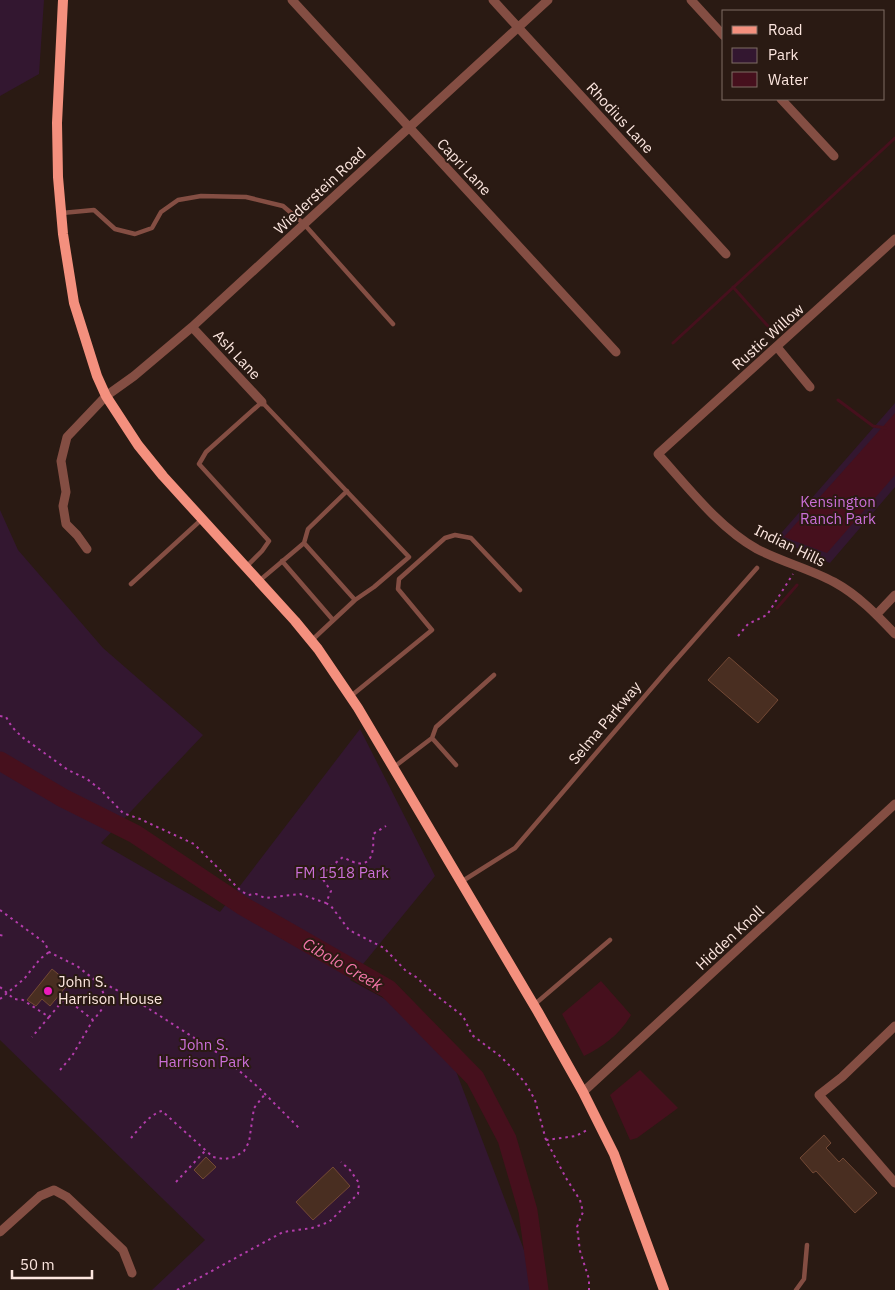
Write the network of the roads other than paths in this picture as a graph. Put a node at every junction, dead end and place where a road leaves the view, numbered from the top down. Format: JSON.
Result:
{"nodes":[{"id":1,"x":63,"y":0,"type":"edge"},
{"id":2,"x":292,"y":0,"type":"edge"},
{"id":3,"x":493,"y":0,"type":"edge"},
{"id":4,"x":548,"y":0,"type":"edge"},
{"id":5,"x":691,"y":0,"type":"edge"},
{"id":6,"x":518,"y":28,"type":"junction"},
{"id":7,"x":722,"y":34,"type":"edge"},
{"id":8,"x":782,"y":100,"type":"edge"},
{"id":9,"x":409,"y":127,"type":"junction"},
{"id":10,"x":834,"y":156,"type":"dead end"},
{"id":11,"x":61,"y":213,"type":"junction"},
{"id":12,"x":304,"y":224,"type":"junction"},
{"id":13,"x":895,"y":239,"type":"edge"},
{"id":14,"x":726,"y":254,"type":"dead end"},
{"id":15,"x":393,"y":324,"type":"dead end"},
{"id":16,"x":192,"y":327,"type":"junction"},
{"id":17,"x":777,"y":347,"type":"junction"},
{"id":18,"x":616,"y":352,"type":"dead end"},
{"id":19,"x":810,"y":387,"type":"dead end"},
{"id":20,"x":106,"y":396,"type":"junction"},
{"id":21,"x":262,"y":402,"type":"junction"},
{"id":22,"x":658,"y":454,"type":"joint"},
{"id":23,"x":347,"y":491,"type":"junction"},
{"id":24,"x":202,"y":519,"type":"junction"},
{"id":25,"x":304,"y":543,"type":"junction"},
{"id":26,"x":88,"y":549,"type":"dead end"},
{"id":27,"x":282,"y":561,"type":"junction"},
{"id":28,"x":246,"y":567,"type":"junction"},
{"id":29,"x":757,"y":568,"type":"dead end"},
{"id":30,"x":259,"y":581,"type":"junction"},
{"id":31,"x":131,"y":584,"type":"dead end"},
{"id":32,"x":520,"y":590,"type":"dead end"},
{"id":33,"x":895,"y":594,"type":"edge"},
{"id":34,"x":355,"y":600,"type":"junction"},
{"id":35,"x":877,"y":614,"type":"junction"},
{"id":36,"x":333,"y":620,"type":"junction"},
{"id":37,"x":895,"y":634,"type":"edge"},
{"id":38,"x":311,"y":641,"type":"junction"},
{"id":39,"x":494,"y":674,"type":"dead end"},
{"id":40,"x":351,"y":696,"type":"junction"},
{"id":41,"x":432,"y":738,"type":"junction"},
{"id":42,"x":456,"y":765,"type":"dead end"},
{"id":43,"x":394,"y":767,"type":"junction"},
{"id":44,"x":895,"y":804,"type":"edge"},
{"id":45,"x":462,"y":882,"type":"junction"},
{"id":46,"x":610,"y":940,"type":"dead end"},
{"id":47,"x":534,"y":1005,"type":"junction"},
{"id":48,"x":895,"y":1026,"type":"edge"},
{"id":49,"x":583,"y":1092,"type":"junction"},
{"id":50,"x":895,"y":1183,"type":"edge"},
{"id":51,"x":0,"y":1232,"type":"edge"},
{"id":52,"x":807,"y":1244,"type":"dead end"},
{"id":53,"x":132,"y":1273,"type":"dead end"},
{"id":54,"x":664,"y":1290,"type":"edge"},
{"id":55,"x":796,"y":1290,"type":"edge"}],
"edges":[{"from":1,"to":11,"type":"main road"},
{"from":2,"to":9,"type":"street","name":"Capri Lane"},
{"from":3,"to":6,"type":"street","name":"Rhodius Lane"},
{"from":4,"to":6,"type":"street","name":"Wiederstein Road"},
{"from":5,"to":7,"type":"street"},
{"from":6,"to":9,"type":"street","name":"Wiederstein Road"},
{"from":6,"to":14,"type":"street","name":"Rhodius Lane"},
{"from":8,"to":10,"type":"street"},
{"from":9,"to":12,"type":"street","name":"Wiederstein Road"},
{"from":9,"to":18,"type":"street","name":"Capri Lane"},
{"from":11,"to":12,"type":"lane"},
{"from":11,"to":20,"type":"main road"},
{"from":12,"to":15,"type":"lane"},
{"from":12,"to":16,"type":"street","name":"Wiederstein Road"},
{"from":13,"to":17,"type":"street","name":"Rustic Willow"},
{"from":16,"to":20,"type":"street","name":"Wiederstein Road"},
{"from":16,"to":21,"type":"street","name":"Ash Lane"},
{"from":17,"to":19,"type":"street"},
{"from":17,"to":22,"type":"street","name":"Rustic Willow"},
{"from":20,"to":24,"type":"main road"},
{"from":20,"to":26,"type":"street","name":"Wiederstein Road"},
{"from":21,"to":23,"type":"lane"},
{"from":21,"to":28,"type":"lane"},
{"from":22,"to":35,"type":"street","name":"Indian Hills"},
{"from":23,"to":25,"type":"lane"},
{"from":23,"to":34,"type":"lane"},
{"from":24,"to":28,"type":"main road"},
{"from":24,"to":31,"type":"lane"},
{"from":25,"to":27,"type":"lane"},
{"from":25,"to":34,"type":"lane"},
{"from":27,"to":30,"type":"lane"},
{"from":27,"to":36,"type":"lane"},
{"from":28,"to":30,"type":"main road"},
{"from":29,"to":45,"type":"lane","name":"Selma Parkway"},
{"from":30,"to":38,"type":"main road"},
{"from":32,"to":40,"type":"lane"},
{"from":33,"to":35,"type":"street"},
{"from":34,"to":36,"type":"lane"},
{"from":35,"to":37,"type":"street","name":"Indian Hills"},
{"from":36,"to":38,"type":"lane"},
{"from":38,"to":40,"type":"main road"},
{"from":39,"to":41,"type":"lane"},
{"from":40,"to":43,"type":"main road"},
{"from":41,"to":42,"type":"lane"},
{"from":41,"to":43,"type":"lane"},
{"from":43,"to":45,"type":"main road"},
{"from":44,"to":49,"type":"street","name":"Hidden Knoll"},
{"from":45,"to":47,"type":"main road"},
{"from":46,"to":47,"type":"lane"},
{"from":47,"to":49,"type":"main road"},
{"from":48,"to":50,"type":"street"},
{"from":49,"to":54,"type":"main road"},
{"from":51,"to":53,"type":"street"},
{"from":52,"to":55,"type":"lane"}]}
